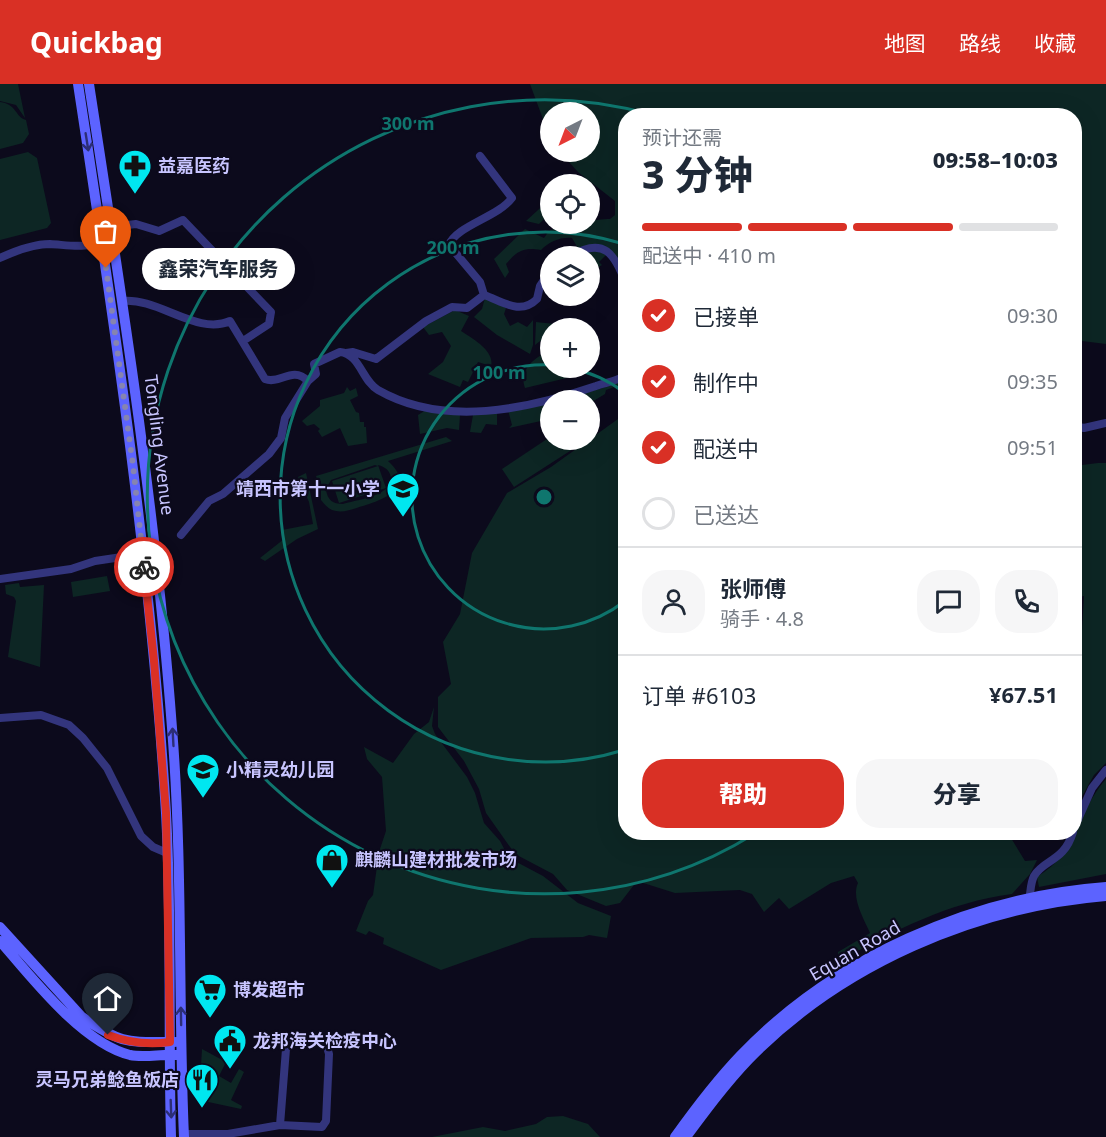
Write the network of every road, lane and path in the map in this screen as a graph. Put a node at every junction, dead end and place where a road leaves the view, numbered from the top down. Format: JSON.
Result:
{"nodes":[{"id":1,"x":78,"y":84,"type":"edge"},
{"id":2,"x":89,"y":84,"type":"edge"},
{"id":3,"x":480,"y":156,"type":"dead end"},
{"id":4,"x":111,"y":227,"type":"junction"},
{"id":5,"x":101,"y":241,"type":"junction"},
{"id":6,"x":600,"y":249,"type":"edge"},
{"id":7,"x":0,"y":258,"type":"edge"},
{"id":8,"x":618,"y":264,"type":"edge"},
{"id":9,"x":540,"y":286,"type":"edge"},
{"id":10,"x":484,"y":295,"type":"junction"},
{"id":11,"x":122,"y":301,"type":"junction"},
{"id":12,"x":243,"y":341,"type":"junction"},
{"id":13,"x":346,"y":353,"type":"junction"},
{"id":14,"x":618,"y":380,"type":"edge"},
{"id":15,"x":308,"y":381,"type":"junction"},
{"id":16,"x":1106,"y":423,"type":"edge"},
{"id":17,"x":1082,"y":428,"type":"edge"},
{"id":18,"x":181,"y":535,"type":"dead end"},
{"id":19,"x":142,"y":554,"type":"junction"},
{"id":20,"x":0,"y":579,"type":"edge"},
{"id":21,"x":0,"y":718,"type":"edge"},
{"id":22,"x":1106,"y":770,"type":"edge"},
{"id":23,"x":1082,"y":810,"type":"edge"},
{"id":24,"x":1068,"y":840,"type":"edge"},
{"id":25,"x":167,"y":853,"type":"junction"},
{"id":26,"x":1106,"y":887,"type":"edge"},
{"id":27,"x":1106,"y":896,"type":"edge"},
{"id":28,"x":1029,"y":900,"type":"junction"},
{"id":29,"x":0,"y":927,"type":"edge"},
{"id":30,"x":0,"y":941,"type":"edge"},
{"id":31,"x":176,"y":1042,"type":"junction"},
{"id":32,"x":169,"y":1054,"type":"junction"},
{"id":33,"x":182,"y":1055,"type":"junction"},
{"id":34,"x":280,"y":1125,"type":"junction"},
{"id":35,"x":184,"y":1136,"type":"edge"},
{"id":36,"x":171,"y":1137,"type":"edge"},
{"id":37,"x":675,"y":1137,"type":"edge"},
{"id":38,"x":686,"y":1137,"type":"edge"}],
"edges":[{"from":1,"to":5,"type":"main road","name":"Tongling Avenue","one_way":true},
{"from":2,"to":4,"type":"main road","name":"Tongling Avenue"},
{"from":3,"to":10,"type":"street"},
{"from":4,"to":11,"type":"main road","name":"Tongling Avenue"},
{"from":4,"to":12,"type":"street"},
{"from":5,"to":7,"type":"street"},
{"from":5,"to":19,"type":"main road","name":"Tongling Avenue"},
{"from":6,"to":8,"type":"street"},
{"from":9,"to":10,"type":"street"},
{"from":10,"to":13,"type":"street"},
{"from":11,"to":12,"type":"street"},
{"from":31,"to":11,"type":"main road","name":"Tongling Avenue","one_way":true},
{"from":12,"to":15,"type":"street"},
{"from":13,"to":14,"type":"street"},
{"from":13,"to":15,"type":"street"},
{"from":15,"to":18,"type":"street"},
{"from":16,"to":17,"type":"street"},
{"from":19,"to":20,"type":"street"},
{"from":19,"to":25,"type":"main road","name":"Tongling Avenue"},
{"from":21,"to":25,"type":"street"},
{"from":22,"to":23,"type":"street"},
{"from":24,"to":28,"type":"street"},
{"from":25,"to":31,"type":"main road","name":"Tongling Avenue"},
{"from":26,"to":28,"type":"main road","name":"Equan Road"},
{"from":27,"to":38,"type":"main road","name":"Equan Road"},
{"from":28,"to":37,"type":"main road","name":"Equan Road"},
{"from":29,"to":31,"type":"main road"},
{"from":30,"to":32,"type":"main road"},
{"from":31,"to":32,"type":"main road","name":"Tongling Avenue"},
{"from":31,"to":33,"type":"main road","name":"Tongling Avenue"},
{"from":32,"to":33,"type":"main road"},
{"from":32,"to":36,"type":"main road","name":"Tongling Avenue","one_way":true},
{"from":33,"to":35,"type":"main road","name":"Tongling Avenue"},
{"from":34,"to":34,"type":"street"},
{"from":34,"to":35,"type":"street"}]}
